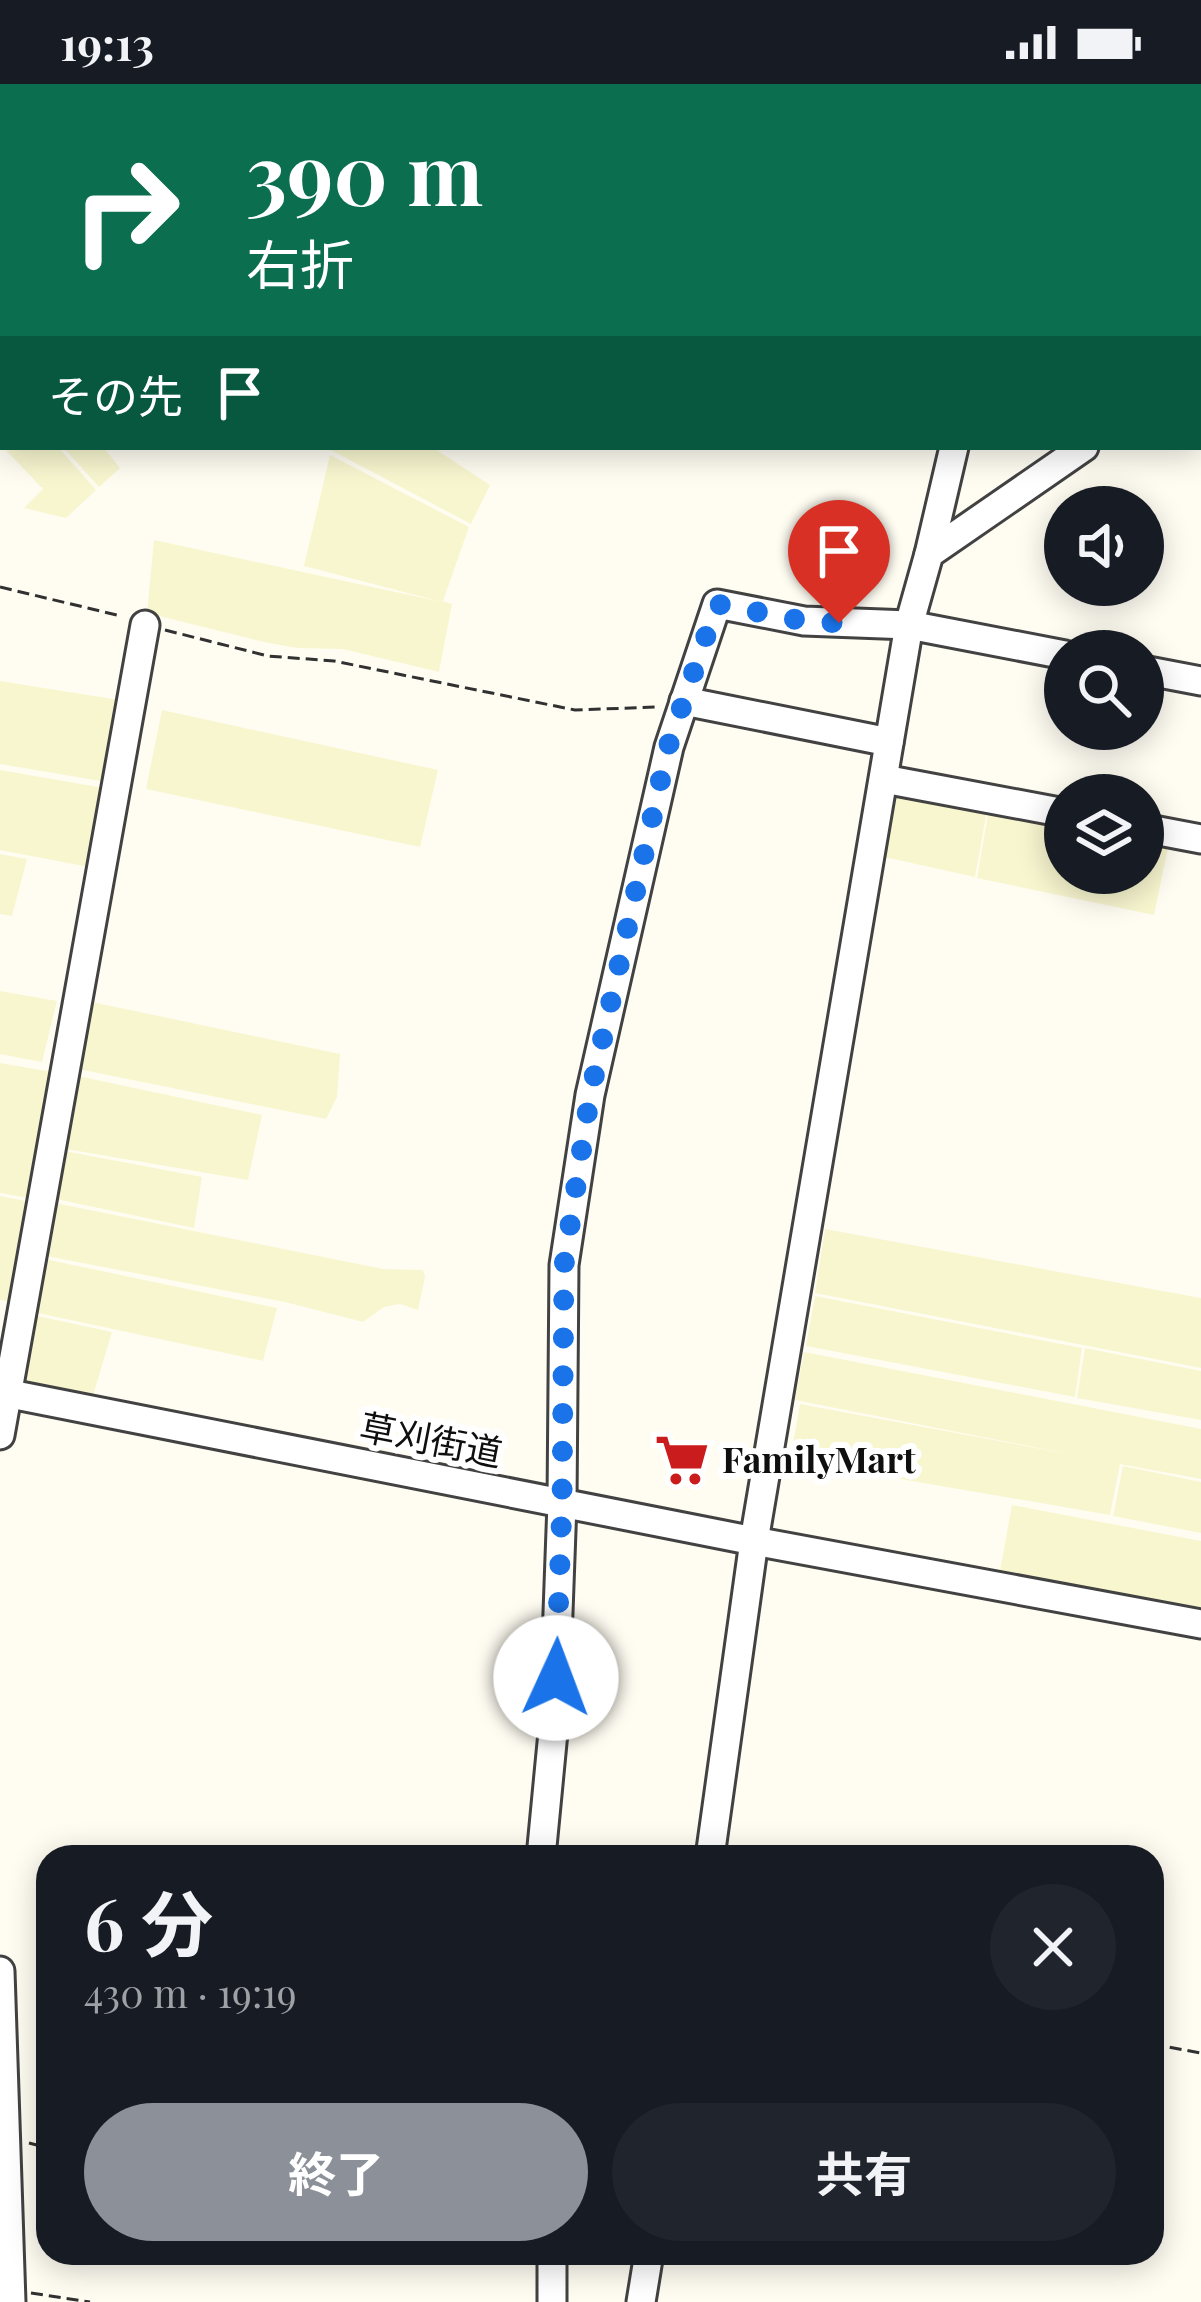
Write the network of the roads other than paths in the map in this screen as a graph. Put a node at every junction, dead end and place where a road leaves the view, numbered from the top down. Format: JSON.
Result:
{"nodes":[{"id":1,"x":953,"y":450,"type":"edge"},
{"id":2,"x":1080,"y":450,"type":"edge"},
{"id":3,"x":929,"y":554,"type":"junction"},
{"id":4,"x":145,"y":625,"type":"road end"},
{"id":5,"x":910,"y":625,"type":"junction"},
{"id":6,"x":1044,"y":651,"type":"edge"},
{"id":7,"x":1164,"y":674,"type":"edge"},
{"id":8,"x":1201,"y":681,"type":"edge"},
{"id":9,"x":683,"y":703,"type":"junction"},
{"id":10,"x":890,"y":742,"type":"junction"},
{"id":11,"x":884,"y":779,"type":"junction"},
{"id":12,"x":1044,"y":809,"type":"edge"},
{"id":13,"x":1164,"y":832,"type":"edge"},
{"id":14,"x":1201,"y":839,"type":"edge"},
{"id":15,"x":3,"y":1392,"type":"edge"},
{"id":16,"x":0,"y":1435,"type":"edge"},
{"id":17,"x":562,"y":1503,"type":"junction"},
{"id":18,"x":754,"y":1541,"type":"junction"},
{"id":19,"x":1201,"y":1624,"type":"edge"},
{"id":20,"x":542,"y":1845,"type":"edge"},
{"id":21,"x":712,"y":1845,"type":"edge"},
{"id":22,"x":0,"y":1971,"type":"edge"},
{"id":23,"x":552,"y":2265,"type":"edge"},
{"id":24,"x":647,"y":2265,"type":"edge"},
{"id":25,"x":11,"y":2296,"type":"edge"},
{"id":26,"x":552,"y":2302,"type":"edge"},
{"id":27,"x":641,"y":2302,"type":"edge"}],
"edges":[{"from":1,"to":3,"type":"street"},
{"from":2,"to":3,"type":"street"},
{"from":3,"to":5,"type":"street"},
{"from":4,"to":15,"type":"street"},
{"from":5,"to":6,"type":"street"},
{"from":5,"to":9,"type":"street"},
{"from":5,"to":10,"type":"street"},
{"from":7,"to":8,"type":"street"},
{"from":9,"to":10,"type":"street"},
{"from":9,"to":17,"type":"street"},
{"from":10,"to":11,"type":"street"},
{"from":11,"to":12,"type":"street"},
{"from":11,"to":18,"type":"street"},
{"from":13,"to":14,"type":"street"},
{"from":15,"to":16,"type":"street"},
{"from":15,"to":17,"type":"street","name":"草刈街道"},
{"from":17,"to":18,"type":"street","name":"草刈街道"},
{"from":17,"to":20,"type":"street"},
{"from":18,"to":19,"type":"street","name":"草刈街道"},
{"from":18,"to":21,"type":"street"},
{"from":22,"to":25,"type":"street"},
{"from":23,"to":26,"type":"street"},
{"from":24,"to":27,"type":"street"}]}
